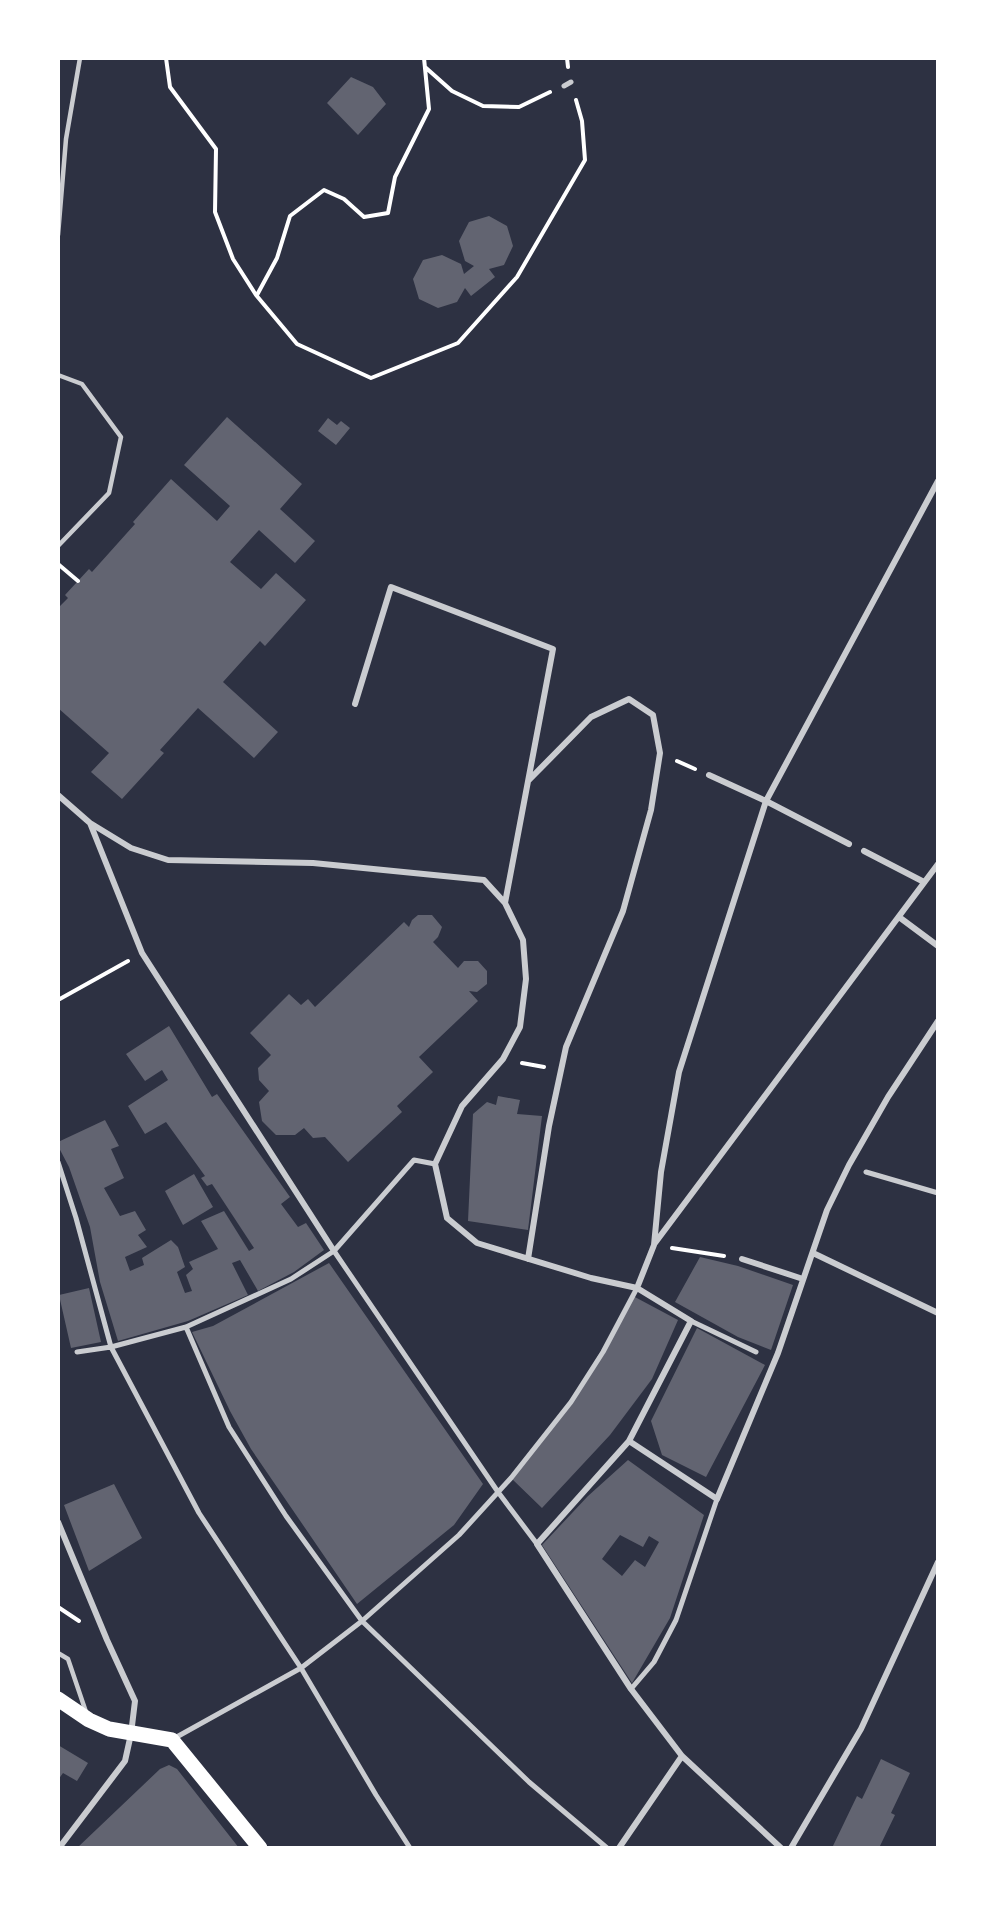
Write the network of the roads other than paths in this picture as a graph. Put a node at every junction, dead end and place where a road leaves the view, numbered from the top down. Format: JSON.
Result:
{"nodes":[{"id":1,"x":80,"y":58,"type":"edge"},
{"id":2,"x":571,"y":82,"type":"road end"},
{"id":3,"x":564,"y":86,"type":"road end"},
{"id":4,"x":58,"y":235,"type":"edge"},
{"id":5,"x":58,"y":375,"type":"edge"},
{"id":6,"x":938,"y":481,"type":"edge"},
{"id":7,"x":58,"y":546,"type":"edge"},
{"id":8,"x":355,"y":704,"type":"dead end"},
{"id":9,"x":709,"y":775,"type":"road end"},
{"id":10,"x":529,"y":780,"type":"junction"},
{"id":11,"x":58,"y":795,"type":"edge"},
{"id":12,"x":766,"y":801,"type":"junction"},
{"id":13,"x":90,"y":823,"type":"junction"},
{"id":14,"x":849,"y":844,"type":"dead end"},
{"id":15,"x":864,"y":851,"type":"dead end"},
{"id":16,"x":938,"y":864,"type":"edge"},
{"id":17,"x":924,"y":882,"type":"junction"},
{"id":18,"x":505,"y":903,"type":"junction"},
{"id":19,"x":898,"y":917,"type":"junction"},
{"id":20,"x":938,"y":946,"type":"edge"},
{"id":21,"x":938,"y":1021,"type":"edge"},
{"id":22,"x":58,"y":1162,"type":"edge"},
{"id":23,"x":435,"y":1164,"type":"junction"},
{"id":24,"x":866,"y":1172,"type":"dead end"},
{"id":25,"x":938,"y":1193,"type":"edge"},
{"id":26,"x":654,"y":1245,"type":"junction"},
{"id":27,"x":334,"y":1251,"type":"junction"},
{"id":28,"x":813,"y":1253,"type":"junction"},
{"id":29,"x":528,"y":1259,"type":"junction"},
{"id":30,"x":742,"y":1260,"type":"road end"},
{"id":31,"x":803,"y":1279,"type":"junction"},
{"id":32,"x":637,"y":1288,"type":"junction"},
{"id":33,"x":938,"y":1313,"type":"edge"},
{"id":34,"x":691,"y":1321,"type":"junction"},
{"id":35,"x":186,"y":1326,"type":"junction"},
{"id":36,"x":111,"y":1347,"type":"junction"},
{"id":37,"x":77,"y":1352,"type":"dead end"},
{"id":38,"x":756,"y":1352,"type":"dead end"},
{"id":39,"x":629,"y":1441,"type":"junction"},
{"id":40,"x":498,"y":1492,"type":"junction"},
{"id":41,"x":717,"y":1499,"type":"junction"},
{"id":42,"x":58,"y":1522,"type":"edge"},
{"id":43,"x":537,"y":1544,"type":"junction"},
{"id":44,"x":938,"y":1562,"type":"edge"},
{"id":45,"x":362,"y":1621,"type":"junction"},
{"id":46,"x":58,"y":1653,"type":"edge"},
{"id":47,"x":301,"y":1668,"type":"junction"},
{"id":48,"x":631,"y":1689,"type":"junction"},
{"id":49,"x":58,"y":1699,"type":"edge"},
{"id":50,"x":89,"y":1720,"type":"junction"},
{"id":51,"x":131,"y":1734,"type":"junction"},
{"id":52,"x":172,"y":1740,"type":"junction"},
{"id":53,"x":682,"y":1756,"type":"junction"},
{"id":54,"x":59,"y":1848,"type":"edge"},
{"id":55,"x":260,"y":1848,"type":"edge"},
{"id":56,"x":410,"y":1848,"type":"edge"},
{"id":57,"x":607,"y":1848,"type":"edge"},
{"id":58,"x":618,"y":1848,"type":"edge"},
{"id":59,"x":781,"y":1848,"type":"edge"},
{"id":60,"x":791,"y":1848,"type":"edge"}],
"edges":[{"from":1,"to":4,"type":"lane"},
{"from":2,"to":3,"type":"street"},
{"from":5,"to":7,"type":"lane"},
{"from":6,"to":12,"type":"street"},
{"from":8,"to":10,"type":"street"},
{"from":9,"to":12,"type":"street"},
{"from":10,"to":18,"type":"street"},
{"from":10,"to":29,"type":"street"},
{"from":11,"to":13,"type":"street"},
{"from":12,"to":14,"type":"street"},
{"from":12,"to":26,"type":"street"},
{"from":13,"to":18,"type":"street"},
{"from":13,"to":27,"type":"street"},
{"from":15,"to":17,"type":"street"},
{"from":16,"to":17,"type":"street"},
{"from":17,"to":19,"type":"street"},
{"from":18,"to":23,"type":"street"},
{"from":19,"to":20,"type":"street"},
{"from":19,"to":26,"type":"street"},
{"from":21,"to":28,"type":"street"},
{"from":22,"to":36,"type":"street"},
{"from":23,"to":27,"type":"street"},
{"from":23,"to":29,"type":"street"},
{"from":24,"to":25,"type":"street"},
{"from":26,"to":32,"type":"street"},
{"from":27,"to":35,"type":"street"},
{"from":27,"to":40,"type":"street"},
{"from":28,"to":31,"type":"street"},
{"from":28,"to":33,"type":"street"},
{"from":29,"to":32,"type":"street"},
{"from":30,"to":31,"type":"street"},
{"from":31,"to":41,"type":"street"},
{"from":32,"to":34,"type":"street"},
{"from":32,"to":40,"type":"street"},
{"from":34,"to":38,"type":"street"},
{"from":34,"to":39,"type":"street"},
{"from":35,"to":36,"type":"street"},
{"from":35,"to":45,"type":"street"},
{"from":36,"to":37,"type":"street"},
{"from":36,"to":47,"type":"street"},
{"from":39,"to":41,"type":"street"},
{"from":39,"to":43,"type":"street"},
{"from":40,"to":43,"type":"street"},
{"from":40,"to":45,"type":"street"},
{"from":41,"to":48,"type":"street"},
{"from":42,"to":51,"type":"street"},
{"from":43,"to":48,"type":"street"},
{"from":44,"to":60,"type":"street"},
{"from":45,"to":47,"type":"street"},
{"from":45,"to":57,"type":"street"},
{"from":46,"to":50,"type":"lane"},
{"from":47,"to":52,"type":"street"},
{"from":47,"to":56,"type":"street"},
{"from":48,"to":53,"type":"street"},
{"from":49,"to":50,"type":"main road"},
{"from":50,"to":51,"type":"main road"},
{"from":51,"to":52,"type":"main road"},
{"from":51,"to":54,"type":"street"},
{"from":52,"to":55,"type":"main road"},
{"from":53,"to":58,"type":"street"},
{"from":53,"to":59,"type":"street"}]}
